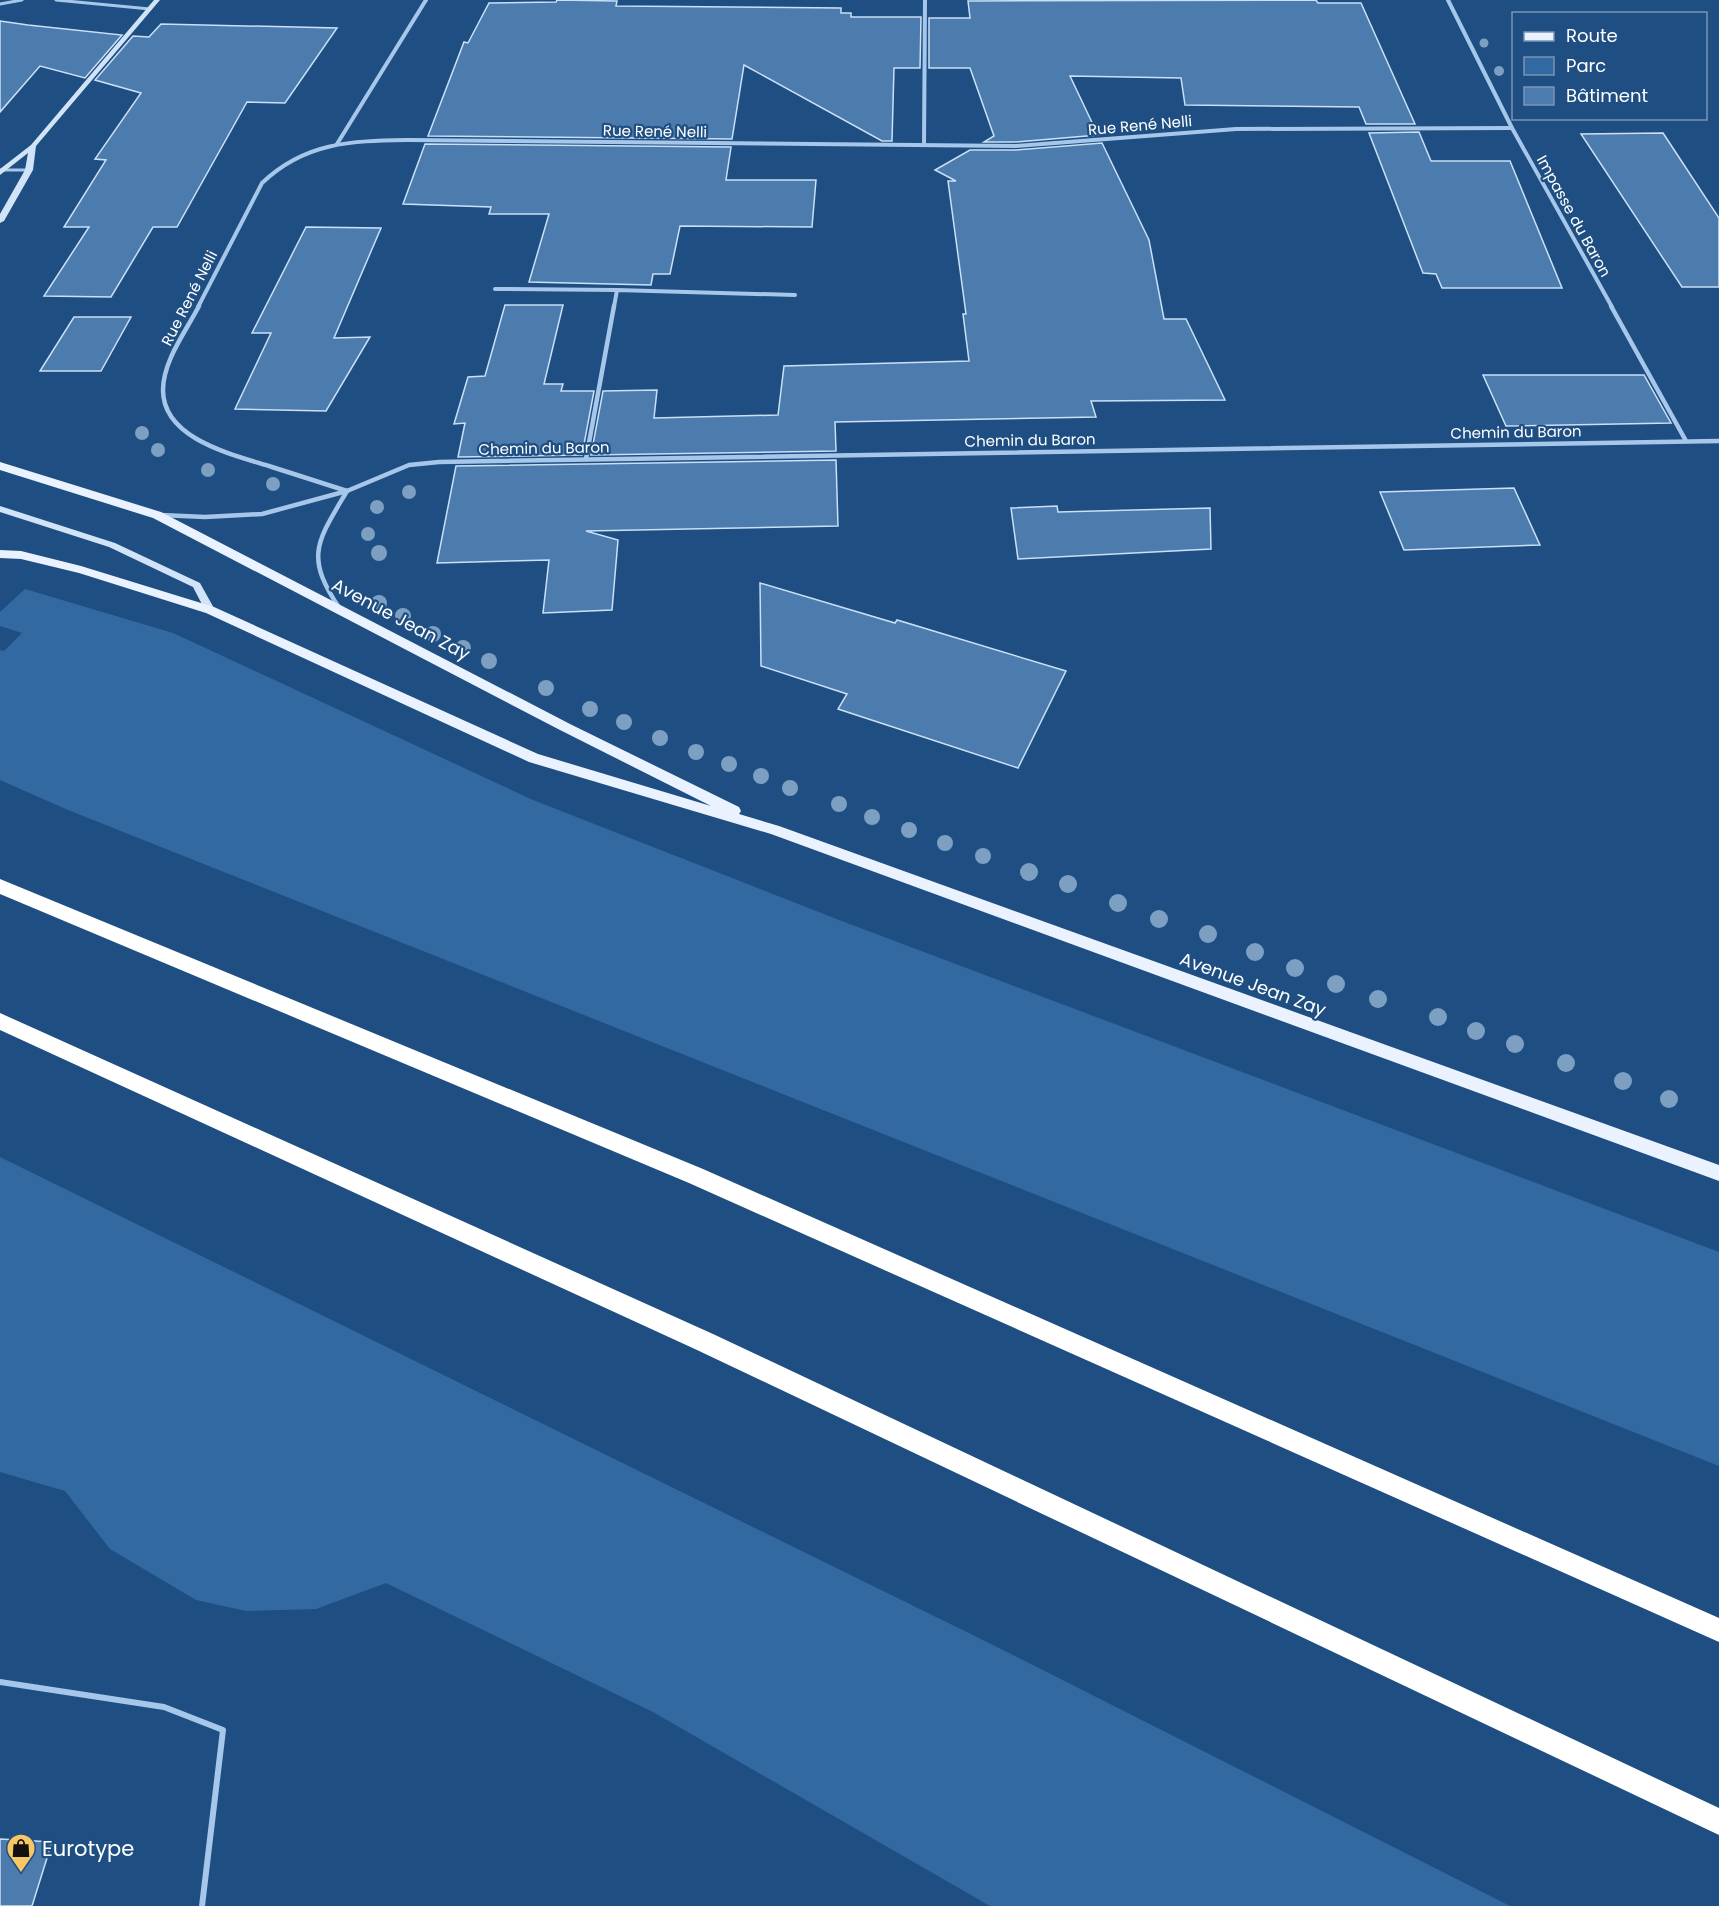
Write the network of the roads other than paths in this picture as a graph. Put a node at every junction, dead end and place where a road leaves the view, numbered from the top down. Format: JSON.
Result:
{"nodes":[{"id":1,"x":22,"y":0,"type":"edge"},
{"id":2,"x":56,"y":0,"type":"edge"},
{"id":3,"x":157,"y":0,"type":"edge"},
{"id":4,"x":426,"y":0,"type":"edge"},
{"id":5,"x":925,"y":0,"type":"edge"},
{"id":6,"x":1448,"y":0,"type":"edge"},
{"id":7,"x":0,"y":4,"type":"edge"},
{"id":8,"x":150,"y":9,"type":"junction"},
{"id":9,"x":1512,"y":128,"type":"junction"},
{"id":10,"x":337,"y":144,"type":"junction"},
{"id":11,"x":924,"y":145,"type":"junction"},
{"id":12,"x":33,"y":146,"type":"junction"},
{"id":13,"x":29,"y":170,"type":"junction"},
{"id":14,"x":1,"y":171,"type":"edge"},
{"id":15,"x":0,"y":220,"type":"edge"},
{"id":16,"x":495,"y":289,"type":"dead end"},
{"id":17,"x":617,"y":290,"type":"junction"},
{"id":18,"x":795,"y":295,"type":"dead end"},
{"id":19,"x":1686,"y":441,"type":"junction"},
{"id":20,"x":1719,"y":441,"type":"edge"},
{"id":21,"x":586,"y":459,"type":"junction"},
{"id":22,"x":0,"y":466,"type":"edge"},
{"id":23,"x":347,"y":491,"type":"junction"},
{"id":24,"x":0,"y":509,"type":"edge"},
{"id":25,"x":157,"y":515,"type":"junction"},
{"id":26,"x":0,"y":554,"type":"edge"},
{"id":27,"x":340,"y":609,"type":"junction"},
{"id":28,"x":210,"y":610,"type":"junction"},
{"id":29,"x":774,"y":830,"type":"junction"},
{"id":30,"x":0,"y":886,"type":"edge"},
{"id":31,"x":0,"y":1021,"type":"edge"},
{"id":32,"x":1719,"y":1173,"type":"edge"},
{"id":33,"x":1719,"y":1630,"type":"edge"},
{"id":34,"x":0,"y":1682,"type":"edge"},
{"id":35,"x":1719,"y":1821,"type":"edge"},
{"id":36,"x":202,"y":1906,"type":"edge"}],
"edges":[{"from":1,"to":7,"type":"lane"},
{"from":2,"to":8,"type":"lane"},
{"from":3,"to":8,"type":"main road"},
{"from":4,"to":10,"type":"street"},
{"from":5,"to":11,"type":"street"},
{"from":6,"to":9,"type":"street","name":"Impasse du Baron"},
{"from":8,"to":12,"type":"main road"},
{"from":9,"to":11,"type":"street","name":"Rue René Nelli"},
{"from":9,"to":19,"type":"street","name":"Impasse du Baron"},
{"from":10,"to":11,"type":"street","name":"Rue René Nelli"},
{"from":10,"to":23,"type":"street","name":"Rue René Nelli"},
{"from":12,"to":13,"type":"main road"},
{"from":12,"to":14,"type":"main road"},
{"from":13,"to":14,"type":"lane"},
{"from":13,"to":15,"type":"main road"},
{"from":16,"to":17,"type":"street"},
{"from":17,"to":18,"type":"street"},
{"from":17,"to":21,"type":"street"},
{"from":19,"to":20,"type":"street","name":"Chemin du Baron"},
{"from":19,"to":21,"type":"street","name":"Chemin du Baron"},
{"from":21,"to":23,"type":"street","name":"Chemin du Baron"},
{"from":22,"to":25,"type":"main road","name":"Avenue Jean Zay"},
{"from":23,"to":25,"type":"street","name":"Chemin du Baron"},
{"from":23,"to":27,"type":"street"},
{"from":24,"to":28,"type":"main road"},
{"from":25,"to":27,"type":"main road","name":"Avenue Jean Zay"},
{"from":26,"to":28,"type":"main road","name":"Avenue Jean Zay"},
{"from":27,"to":29,"type":"main road","name":"Avenue Jean Zay"},
{"from":28,"to":29,"type":"main road","name":"Avenue Jean Zay"},
{"from":29,"to":32,"type":"main road","name":"Avenue Jean Zay"},
{"from":30,"to":33,"type":"highway"},
{"from":31,"to":35,"type":"highway"},
{"from":34,"to":36,"type":"lane"}]}
